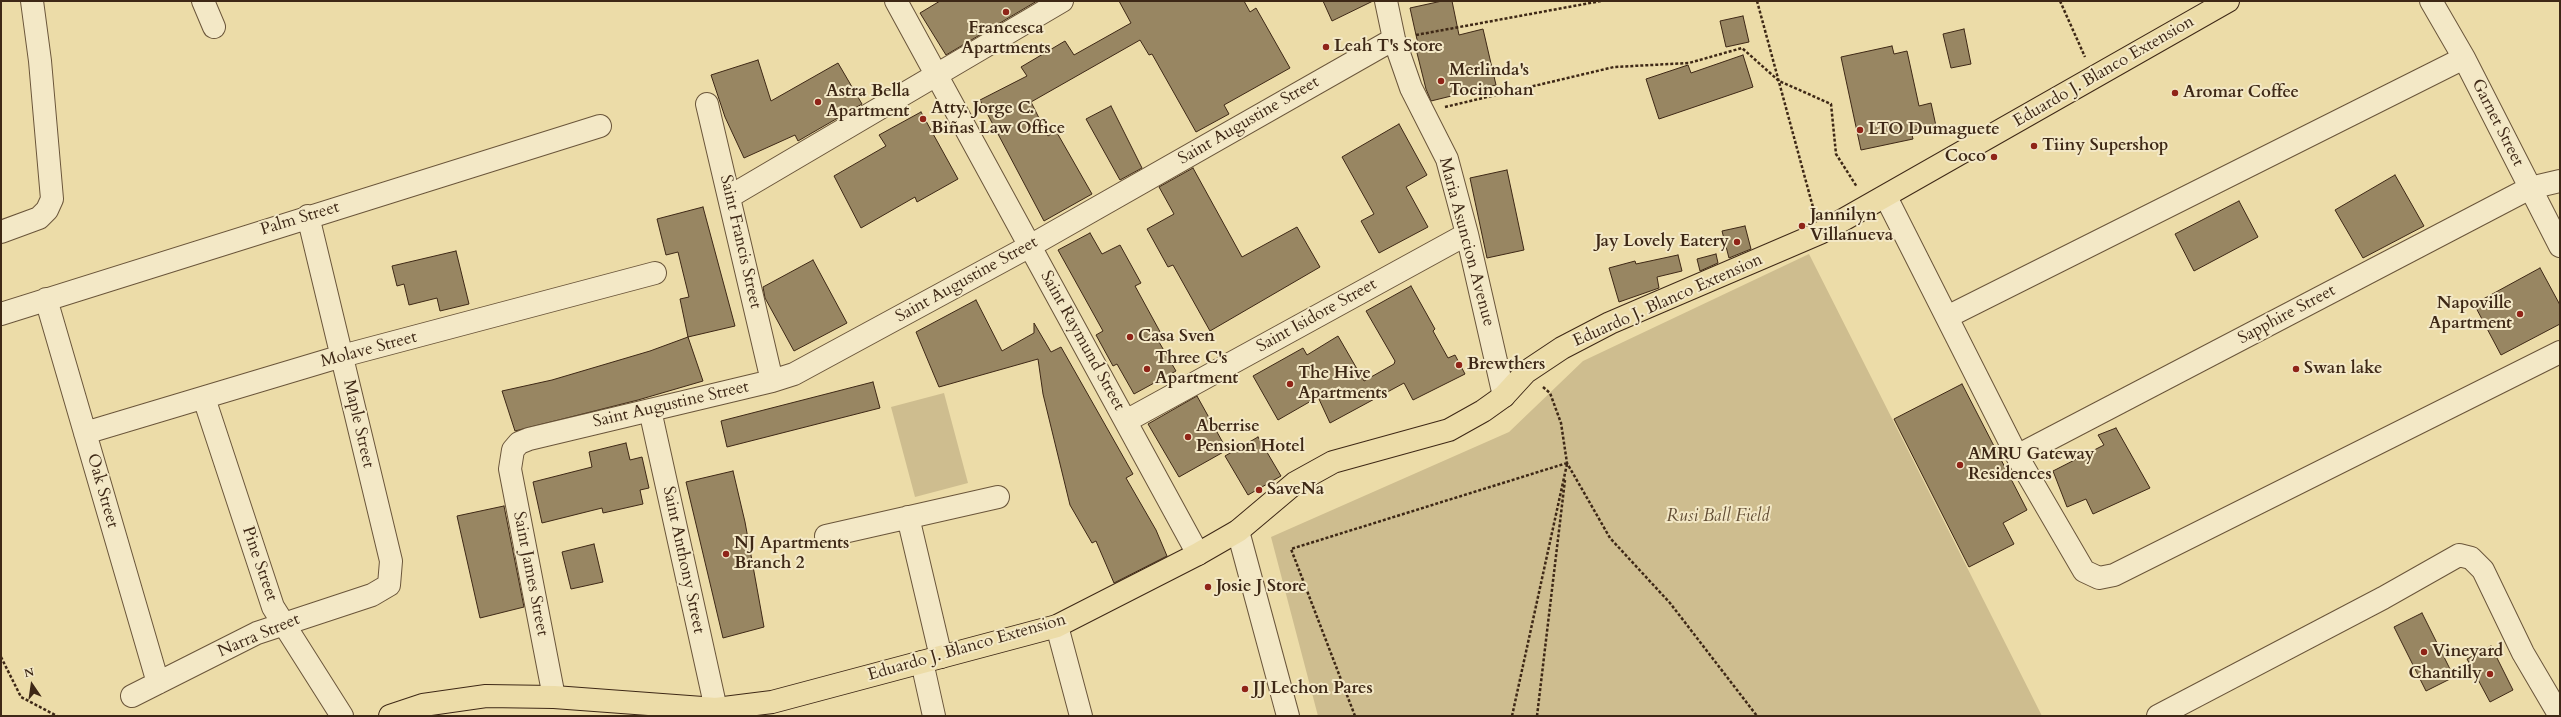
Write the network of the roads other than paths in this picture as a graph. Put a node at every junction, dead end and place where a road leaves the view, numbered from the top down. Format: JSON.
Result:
{"nodes":[{"id":1,"x":32,"y":1,"type":"edge"},
{"id":2,"x":203,"y":1,"type":"edge"},
{"id":3,"x":896,"y":1,"type":"edge"},
{"id":4,"x":1062,"y":1,"type":"edge"},
{"id":5,"x":2228,"y":1,"type":"edge"},
{"id":6,"x":2431,"y":1,"type":"edge"},
{"id":7,"x":1391,"y":2,"type":"edge"},
{"id":8,"x":214,"y":27,"type":"dead end"},
{"id":9,"x":1394,"y":39,"type":"junction"},
{"id":10,"x":2464,"y":58,"type":"junction"},
{"id":11,"x":936,"y":75,"type":"junction"},
{"id":12,"x":707,"y":104,"type":"dead end"},
{"id":13,"x":600,"y":126,"type":"dead end"},
{"id":14,"x":2560,"y":181,"type":"edge"},
{"id":15,"x":2530,"y":188,"type":"junction"},
{"id":16,"x":729,"y":197,"type":"junction"},
{"id":17,"x":1878,"y":201,"type":"junction"},
{"id":18,"x":308,"y":216,"type":"junction"},
{"id":19,"x":1,"y":232,"type":"edge"},
{"id":20,"x":1467,"y":234,"type":"junction"},
{"id":21,"x":1030,"y":246,"type":"junction"},
{"id":22,"x":2560,"y":246,"type":"edge"},
{"id":23,"x":655,"y":273,"type":"dead end"},
{"id":24,"x":46,"y":299,"type":"junction"},
{"id":25,"x":1,"y":314,"type":"edge"},
{"id":26,"x":1947,"y":318,"type":"junction"},
{"id":27,"x":2560,"y":352,"type":"edge"},
{"id":28,"x":342,"y":356,"type":"junction"},
{"id":29,"x":772,"y":381,"type":"junction"},
{"id":30,"x":1504,"y":396,"type":"junction"},
{"id":31,"x":204,"y":398,"type":"junction"},
{"id":32,"x":650,"y":410,"type":"junction"},
{"id":33,"x":1126,"y":421,"type":"junction"},
{"id":34,"x":85,"y":433,"type":"junction"},
{"id":35,"x":513,"y":450,"type":"joint"},
{"id":36,"x":2017,"y":456,"type":"junction"},
{"id":37,"x":998,"y":497,"type":"dead end"},
{"id":38,"x":908,"y":517,"type":"junction"},
{"id":39,"x":1238,"y":531,"type":"junction"},
{"id":40,"x":826,"y":536,"type":"dead end"},
{"id":41,"x":1198,"y":554,"type":"junction"},
{"id":42,"x":389,"y":585,"type":"joint"},
{"id":43,"x":282,"y":624,"type":"junction"},
{"id":44,"x":1057,"y":626,"type":"junction"},
{"id":45,"x":932,"y":659,"type":"junction"},
{"id":46,"x":158,"y":683,"type":"junction"},
{"id":47,"x":132,"y":696,"type":"dead end"},
{"id":48,"x":554,"y":697,"type":"junction"},
{"id":49,"x":716,"y":709,"type":"junction"},
{"id":50,"x":2554,"y":712,"type":"edge"},
{"id":51,"x":342,"y":716,"type":"edge"},
{"id":52,"x":390,"y":716,"type":"edge"},
{"id":53,"x":934,"y":716,"type":"edge"},
{"id":54,"x":1081,"y":716,"type":"edge"},
{"id":55,"x":1288,"y":716,"type":"edge"},
{"id":56,"x":2158,"y":716,"type":"edge"}],
"edges":[{"from":1,"to":19,"type":"street"},
{"from":2,"to":8,"type":"street"},
{"from":3,"to":11,"type":"street","name":"Saint Raymund Street"},
{"from":4,"to":11,"type":"street"},
{"from":5,"to":17,"type":"main road","name":"Eduardo J. Blanco Extension"},
{"from":6,"to":10,"type":"street","name":"Garnet Street"},
{"from":7,"to":9,"type":"street","name":"Maria Asuncion Avenue"},
{"from":9,"to":20,"type":"street","name":"Maria Asuncion Avenue"},
{"from":9,"to":21,"type":"street","name":"Saint Augustine Street"},
{"from":10,"to":15,"type":"street","name":"Garnet Street"},
{"from":10,"to":26,"type":"street"},
{"from":11,"to":16,"type":"street"},
{"from":11,"to":21,"type":"street","name":"Saint Raymund Street"},
{"from":12,"to":16,"type":"street","name":"Saint Francis Street"},
{"from":13,"to":18,"type":"street","name":"Palm Street"},
{"from":14,"to":15,"type":"street","name":"Sapphire Street"},
{"from":15,"to":22,"type":"street","name":"Garnet Street"},
{"from":15,"to":36,"type":"street","name":"Sapphire Street"},
{"from":16,"to":29,"type":"street","name":"Saint Francis Street"},
{"from":17,"to":26,"type":"street"},
{"from":17,"to":30,"type":"main road","name":"Eduardo J. Blanco Extension"},
{"from":18,"to":24,"type":"street","name":"Palm Street"},
{"from":18,"to":28,"type":"street","name":"Maple Street"},
{"from":20,"to":30,"type":"street","name":"Maria Asuncion Avenue"},
{"from":20,"to":33,"type":"street","name":"Saint Isidore Street"},
{"from":21,"to":29,"type":"street","name":"Saint Augustine Street"},
{"from":21,"to":33,"type":"street","name":"Saint Raymund Street"},
{"from":23,"to":28,"type":"street","name":"Molave Street"},
{"from":24,"to":25,"type":"street","name":"Palm Street"},
{"from":24,"to":34,"type":"street","name":"Oak Street"},
{"from":26,"to":36,"type":"street"},
{"from":27,"to":36,"type":"street"},
{"from":28,"to":31,"type":"street","name":"Molave Street"},
{"from":28,"to":42,"type":"street","name":"Maple Street"},
{"from":29,"to":32,"type":"street","name":"Saint Augustine Street"},
{"from":30,"to":39,"type":"main road","name":"Eduardo J. Blanco Extension"},
{"from":31,"to":34,"type":"street","name":"Molave Street"},
{"from":31,"to":43,"type":"street","name":"Pine Street"},
{"from":32,"to":35,"type":"street","name":"Saint Augustine Street"},
{"from":32,"to":49,"type":"street","name":"Saint Anthony Street"},
{"from":33,"to":41,"type":"street","name":"Saint Raymund Street"},
{"from":34,"to":46,"type":"street","name":"Oak Street"},
{"from":35,"to":48,"type":"street","name":"Saint James Street"},
{"from":37,"to":38,"type":"street"},
{"from":38,"to":40,"type":"street"},
{"from":38,"to":45,"type":"street"},
{"from":39,"to":41,"type":"main road","name":"Eduardo J. Blanco Extension"},
{"from":39,"to":55,"type":"street"},
{"from":41,"to":44,"type":"main road","name":"Eduardo J. Blanco Extension"},
{"from":42,"to":43,"type":"street","name":"Narra Street"},
{"from":43,"to":46,"type":"street","name":"Narra Street"},
{"from":43,"to":51,"type":"street","name":"Pine Street"},
{"from":44,"to":45,"type":"main road","name":"Eduardo J. Blanco Extension"},
{"from":44,"to":54,"type":"street"},
{"from":45,"to":49,"type":"main road","name":"Eduardo J. Blanco Extension"},
{"from":45,"to":53,"type":"street"},
{"from":46,"to":47,"type":"street","name":"Narra Street"},
{"from":48,"to":49,"type":"main road","name":"Eduardo J. Blanco Extension"},
{"from":48,"to":52,"type":"main road","name":"Eduardo J. Blanco Extension"},
{"from":50,"to":56,"type":"street"}]}
